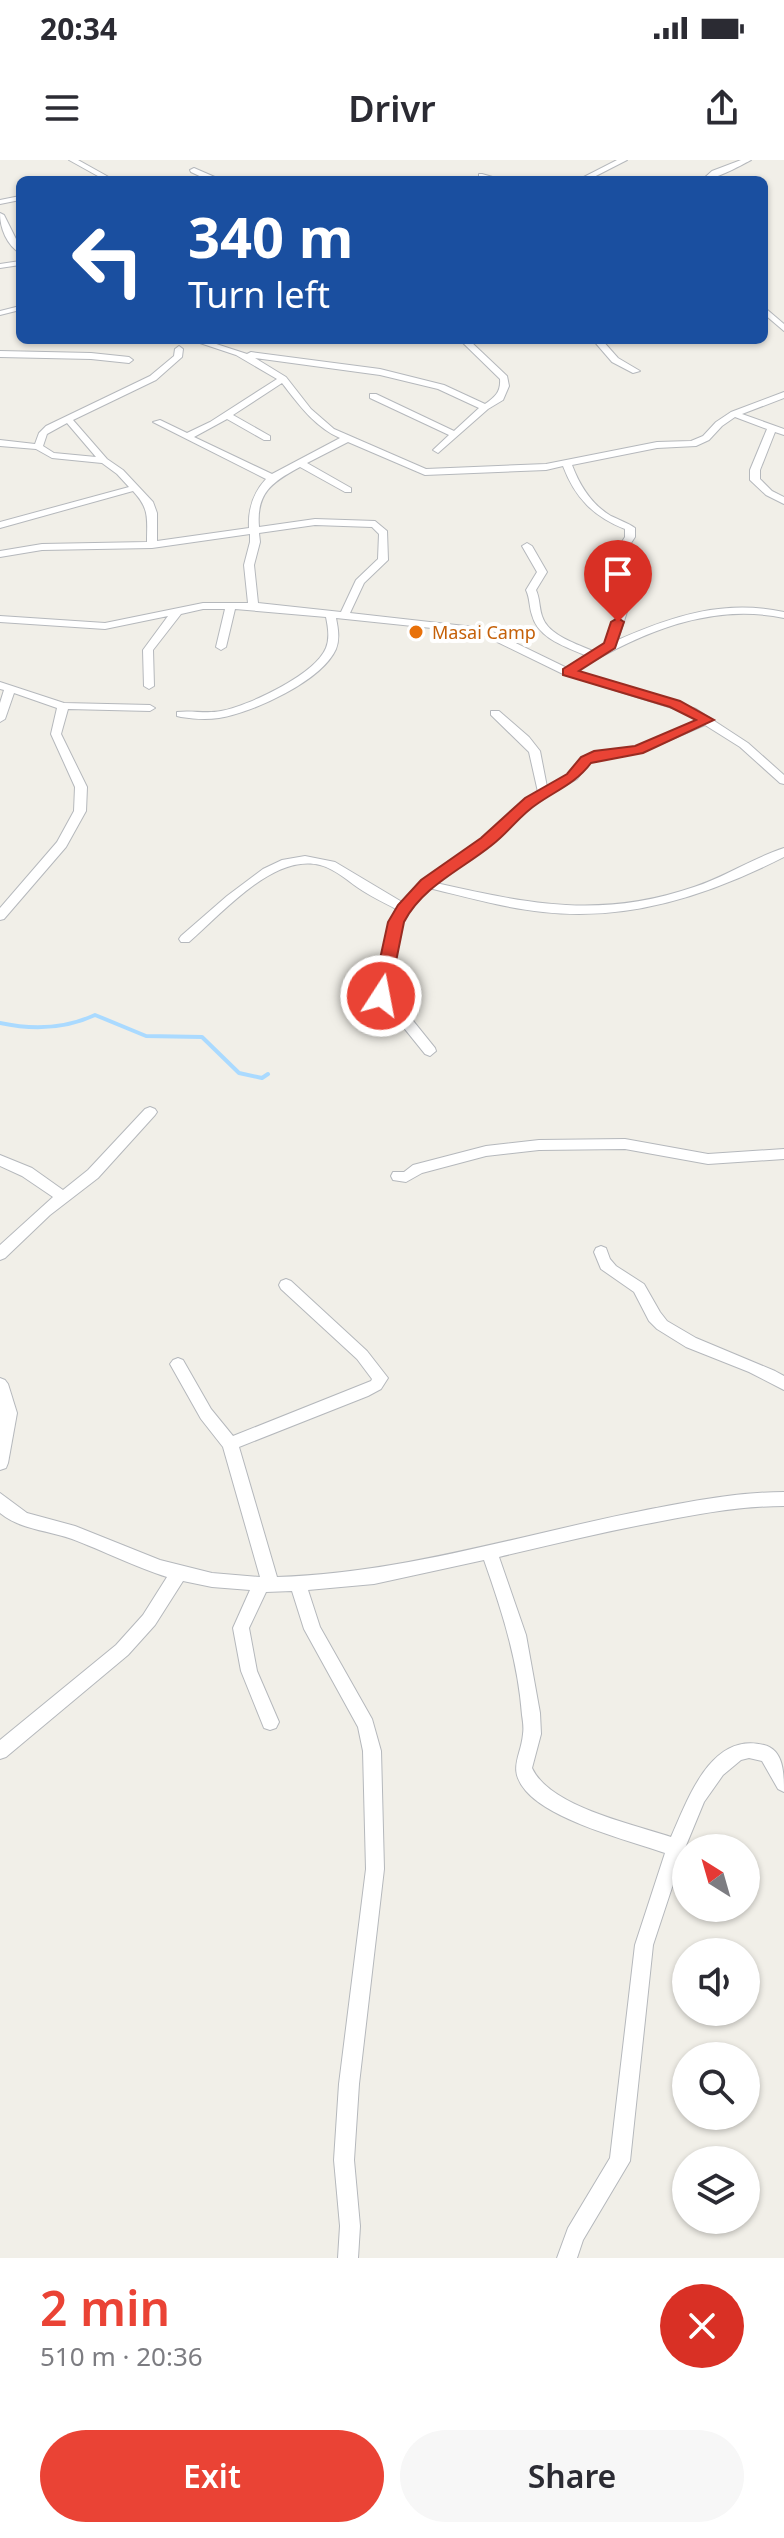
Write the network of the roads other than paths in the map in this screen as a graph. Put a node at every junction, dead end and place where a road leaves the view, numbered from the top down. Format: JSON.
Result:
{"nodes":[{"id":1,"x":73,"y":160,"type":"edge"},
{"id":2,"x":623,"y":160,"type":"edge"},
{"id":3,"x":747,"y":160,"type":"edge"},
{"id":4,"x":194,"y":170,"type":"dead end"},
{"id":5,"x":596,"y":175,"type":"edge"},
{"id":6,"x":100,"y":176,"type":"edge"},
{"id":7,"x":206,"y":176,"type":"edge"},
{"id":8,"x":711,"y":176,"type":"edge"},
{"id":9,"x":0,"y":215,"type":"edge"},
{"id":10,"x":16,"y":244,"type":"edge"},
{"id":11,"x":768,"y":317,"type":"edge"},
{"id":12,"x":784,"y":329,"type":"edge"},
{"id":13,"x":209,"y":344,"type":"edge"},
{"id":14,"x":468,"y":344,"type":"edge"},
{"id":15,"x":601,"y":344,"type":"edge"},
{"id":16,"x":179,"y":349,"type":"dead end"},
{"id":17,"x":239,"y":353,"type":"junction"},
{"id":18,"x":0,"y":354,"type":"edge"},
{"id":19,"x":129,"y":360,"type":"dead end"},
{"id":20,"x":636,"y":371,"type":"dead end"},
{"id":21,"x":283,"y":379,"type":"junction"},
{"id":22,"x":784,"y":395,"type":"edge"},
{"id":23,"x":373,"y":396,"type":"dead end"},
{"id":24,"x":485,"y":407,"type":"junction"},
{"id":25,"x":734,"y":414,"type":"junction"},
{"id":26,"x":228,"y":416,"type":"junction"},
{"id":27,"x":68,"y":419,"type":"junction"},
{"id":28,"x":157,"y":422,"type":"dead end"},
{"id":29,"x":772,"y":428,"type":"junction"},
{"id":30,"x":784,"y":432,"type":"edge"},
{"id":31,"x":455,"y":435,"type":"junction"},
{"id":32,"x":188,"y":436,"type":"junction"},
{"id":33,"x":267,"y":438,"type":"dead end"},
{"id":34,"x":346,"y":439,"type":"junction"},
{"id":35,"x":0,"y":443,"type":"edge"},
{"id":36,"x":38,"y":447,"type":"junction"},
{"id":37,"x":438,"y":450,"type":"dead end"},
{"id":38,"x":104,"y":461,"type":"junction"},
{"id":39,"x":299,"y":463,"type":"junction"},
{"id":40,"x":567,"y":464,"type":"junction"},
{"id":41,"x":272,"y":478,"type":"junction"},
{"id":42,"x":135,"y":488,"type":"junction"},
{"id":43,"x":348,"y":490,"type":"dead end"},
{"id":44,"x":784,"y":501,"type":"edge"},
{"id":45,"x":0,"y":525,"type":"edge"},
{"id":46,"x":253,"y":529,"type":"junction"},
{"id":47,"x":152,"y":545,"type":"junction"},
{"id":48,"x":527,"y":546,"type":"dead end"},
{"id":49,"x":0,"y":554,"type":"edge"},
{"id":50,"x":231,"y":606,"type":"junction"},
{"id":51,"x":253,"y":606,"type":"junction"},
{"id":52,"x":176,"y":613,"type":"junction"},
{"id":53,"x":784,"y":615,"type":"edge"},
{"id":54,"x":331,"y":616,"type":"junction"},
{"id":55,"x":344,"y":616,"type":"junction"},
{"id":56,"x":5,"y":620,"type":"edge"},
{"id":57,"x":0,"y":631,"type":"edge"},
{"id":58,"x":611,"y":645,"type":"junction"},
{"id":59,"x":221,"y":647,"type":"dead end"},
{"id":60,"x":594,"y":655,"type":"junction"},
{"id":61,"x":567,"y":672,"type":"junction"},
{"id":62,"x":149,"y":686,"type":"dead end"},
{"id":63,"x":5,"y":687,"type":"edge"},
{"id":64,"x":63,"y":706,"type":"junction"},
{"id":65,"x":150,"y":708,"type":"dead end"},
{"id":66,"x":495,"y":713,"type":"dead end"},
{"id":67,"x":181,"y":714,"type":"dead end"},
{"id":68,"x":0,"y":719,"type":"edge"},
{"id":69,"x":707,"y":720,"type":"junction"},
{"id":70,"x":784,"y":781,"type":"edge"},
{"id":71,"x":544,"y":794,"type":"junction"},
{"id":72,"x":784,"y":852,"type":"edge"},
{"id":73,"x":426,"y":884,"type":"junction"},
{"id":74,"x":403,"y":908,"type":"junction"},
{"id":75,"x":0,"y":916,"type":"edge"},
{"id":76,"x":185,"y":939,"type":"dead end"},
{"id":77,"x":430,"y":1051,"type":"dead end"},
{"id":78,"x":150,"y":1112,"type":"dead end"},
{"id":79,"x":784,"y":1154,"type":"edge"},
{"id":80,"x":0,"y":1160,"type":"edge"},
{"id":81,"x":398,"y":1176,"type":"dead end"},
{"id":82,"x":62,"y":1196,"type":"junction"},
{"id":83,"x":601,"y":1252,"type":"dead end"},
{"id":84,"x":0,"y":1254,"type":"edge"},
{"id":85,"x":286,"y":1285,"type":"dead end"},
{"id":86,"x":178,"y":1364,"type":"dead end"},
{"id":87,"x":0,"y":1384,"type":"edge"},
{"id":88,"x":784,"y":1384,"type":"edge"},
{"id":89,"x":230,"y":1444,"type":"junction"},
{"id":90,"x":0,"y":1463,"type":"edge"},
{"id":91,"x":784,"y":1499,"type":"edge"},
{"id":92,"x":1,"y":1504,"type":"edge"},
{"id":93,"x":490,"y":1553,"type":"junction"},
{"id":94,"x":179,"y":1573,"type":"junction"},
{"id":95,"x":298,"y":1584,"type":"junction"},
{"id":96,"x":266,"y":1585,"type":"junction"},
{"id":97,"x":270,"y":1722,"type":"dead end"},
{"id":98,"x":0,"y":1751,"type":"edge"},
{"id":99,"x":784,"y":1783,"type":"edge"},
{"id":100,"x":682,"y":1834,"type":"edge"},
{"id":101,"x":672,"y":1847,"type":"edge"},
{"id":102,"x":672,"y":1860,"type":"edge"},
{"id":103,"x":348,"y":2258,"type":"edge"},
{"id":104,"x":567,"y":2258,"type":"edge"}],
"edges":[{"from":1,"to":6,"type":"street"},
{"from":2,"to":5,"type":"street"},
{"from":3,"to":8,"type":"street"},
{"from":4,"to":7,"type":"street"},
{"from":9,"to":10,"type":"street"},
{"from":11,"to":12,"type":"street"},
{"from":13,"to":17,"type":"street"},
{"from":14,"to":24,"type":"street"},
{"from":15,"to":20,"type":"street"},
{"from":16,"to":27,"type":"street"},
{"from":17,"to":21,"type":"street"},
{"from":17,"to":24,"type":"street"},
{"from":18,"to":19,"type":"street"},
{"from":21,"to":26,"type":"street"},
{"from":21,"to":34,"type":"street"},
{"from":22,"to":25,"type":"street"},
{"from":23,"to":31,"type":"street"},
{"from":24,"to":31,"type":"street"},
{"from":25,"to":29,"type":"street"},
{"from":25,"to":40,"type":"street"},
{"from":26,"to":32,"type":"street"},
{"from":26,"to":33,"type":"street"},
{"from":27,"to":36,"type":"street"},
{"from":27,"to":38,"type":"street"},
{"from":28,"to":32,"type":"street"},
{"from":29,"to":30,"type":"street"},
{"from":29,"to":44,"type":"street"},
{"from":31,"to":37,"type":"street"},
{"from":32,"to":41,"type":"street"},
{"from":34,"to":39,"type":"street"},
{"from":34,"to":40,"type":"street"},
{"from":35,"to":36,"type":"street"},
{"from":36,"to":38,"type":"street"},
{"from":38,"to":42,"type":"street"},
{"from":39,"to":41,"type":"street"},
{"from":39,"to":43,"type":"street"},
{"from":40,"to":58,"type":"street"},
{"from":41,"to":46,"type":"street"},
{"from":42,"to":45,"type":"street"},
{"from":42,"to":47,"type":"street"},
{"from":46,"to":47,"type":"street"},
{"from":46,"to":51,"type":"street"},
{"from":46,"to":55,"type":"street"},
{"from":47,"to":49,"type":"street"},
{"from":48,"to":60,"type":"street"},
{"from":50,"to":51,"type":"street"},
{"from":50,"to":52,"type":"street"},
{"from":50,"to":59,"type":"street"},
{"from":51,"to":54,"type":"street"},
{"from":52,"to":56,"type":"street"},
{"from":52,"to":62,"type":"street"},
{"from":53,"to":58,"type":"street"},
{"from":54,"to":55,"type":"street"},
{"from":54,"to":67,"type":"street"},
{"from":55,"to":61,"type":"street"},
{"from":56,"to":57,"type":"street"},
{"from":58,"to":60,"type":"street"},
{"from":60,"to":61,"type":"street"},
{"from":61,"to":69,"type":"street"},
{"from":63,"to":64,"type":"street"},
{"from":63,"to":68,"type":"street"},
{"from":64,"to":65,"type":"street"},
{"from":64,"to":75,"type":"street"},
{"from":66,"to":71,"type":"street"},
{"from":69,"to":70,"type":"street"},
{"from":69,"to":71,"type":"street"},
{"from":71,"to":73,"type":"street"},
{"from":72,"to":73,"type":"street"},
{"from":73,"to":74,"type":"street"},
{"from":74,"to":76,"type":"street"},
{"from":74,"to":77,"type":"street"},
{"from":78,"to":82,"type":"street"},
{"from":79,"to":81,"type":"street"},
{"from":80,"to":82,"type":"street"},
{"from":82,"to":84,"type":"street"},
{"from":83,"to":88,"type":"street"},
{"from":85,"to":89,"type":"street"},
{"from":86,"to":89,"type":"street"},
{"from":87,"to":90,"type":"street"},
{"from":89,"to":96,"type":"street"},
{"from":91,"to":93,"type":"street"},
{"from":92,"to":94,"type":"street"},
{"from":93,"to":95,"type":"street"},
{"from":93,"to":101,"type":"street"},
{"from":94,"to":96,"type":"street"},
{"from":94,"to":98,"type":"street"},
{"from":95,"to":96,"type":"street"},
{"from":95,"to":103,"type":"street"},
{"from":96,"to":97,"type":"street"},
{"from":99,"to":100,"type":"street"},
{"from":102,"to":104,"type":"street"}]}
